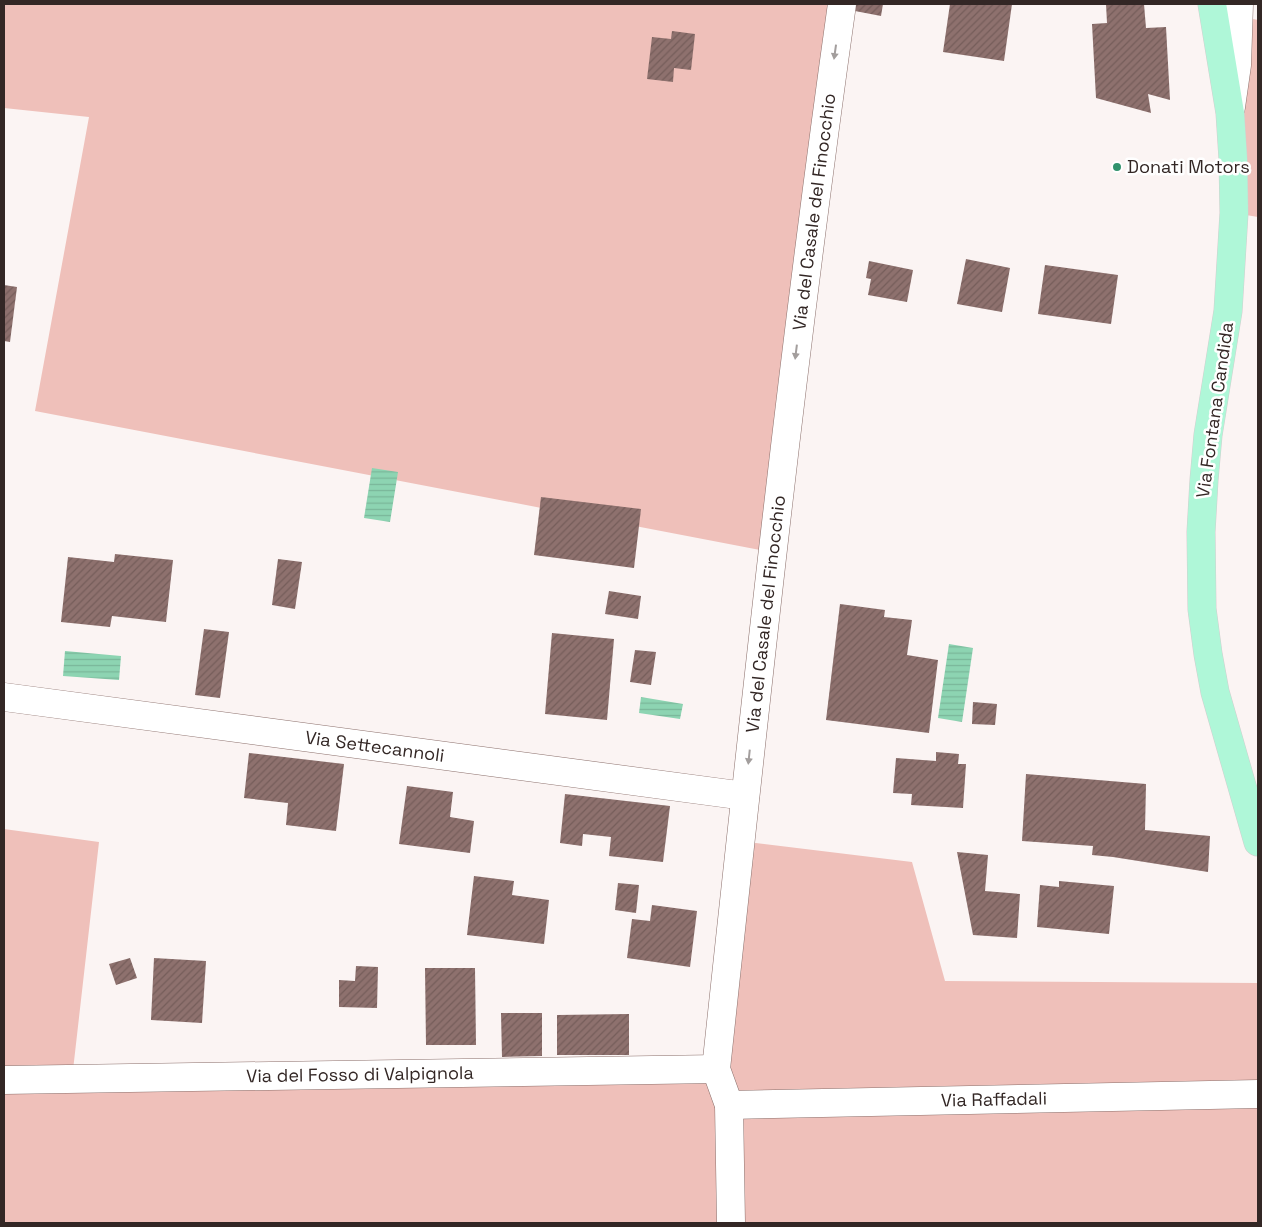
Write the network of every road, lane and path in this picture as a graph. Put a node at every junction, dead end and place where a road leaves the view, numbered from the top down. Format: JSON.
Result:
{"nodes":[{"id":1,"x":842,"y":4,"type":"edge"},
{"id":2,"x":1212,"y":4,"type":"edge"},
{"id":3,"x":1238,"y":4,"type":"edge"},
{"id":4,"x":1230,"y":113,"type":"junction"},
{"id":5,"x":4,"y":697,"type":"edge"},
{"id":6,"x":745,"y":796,"type":"junction"},
{"id":7,"x":1252,"y":800,"type":"edge"},
{"id":8,"x":1258,"y":842,"type":"edge"},
{"id":9,"x":716,"y":1069,"type":"junction"},
{"id":10,"x":4,"y":1080,"type":"edge"},
{"id":11,"x":1258,"y":1094,"type":"edge"},
{"id":12,"x":729,"y":1105,"type":"junction"},
{"id":13,"x":731,"y":1223,"type":"edge"}],
"edges":[{"from":1,"to":6,"type":"street","name":"Via del Casale del Finocchio","one_way":true},
{"from":2,"to":4,"type":"main road","name":"Via Fontana Candida"},
{"from":3,"to":4,"type":"street"},
{"from":4,"to":7,"type":"main road","name":"Via Fontana Candida"},
{"from":5,"to":6,"type":"street","name":"Via Settecannoli"},
{"from":6,"to":9,"type":"street","name":"Via del Casale del Finocchio"},
{"from":7,"to":8,"type":"main road","name":"Via Fontana Candida"},
{"from":9,"to":10,"type":"street","name":"Via del Fosso di Valpignola"},
{"from":9,"to":12,"type":"street","name":"Via del Casale del Finocchio"},
{"from":11,"to":12,"type":"street","name":"Via Raffadali"},
{"from":12,"to":13,"type":"street","name":"Via del Casale del Finocchio"}]}
